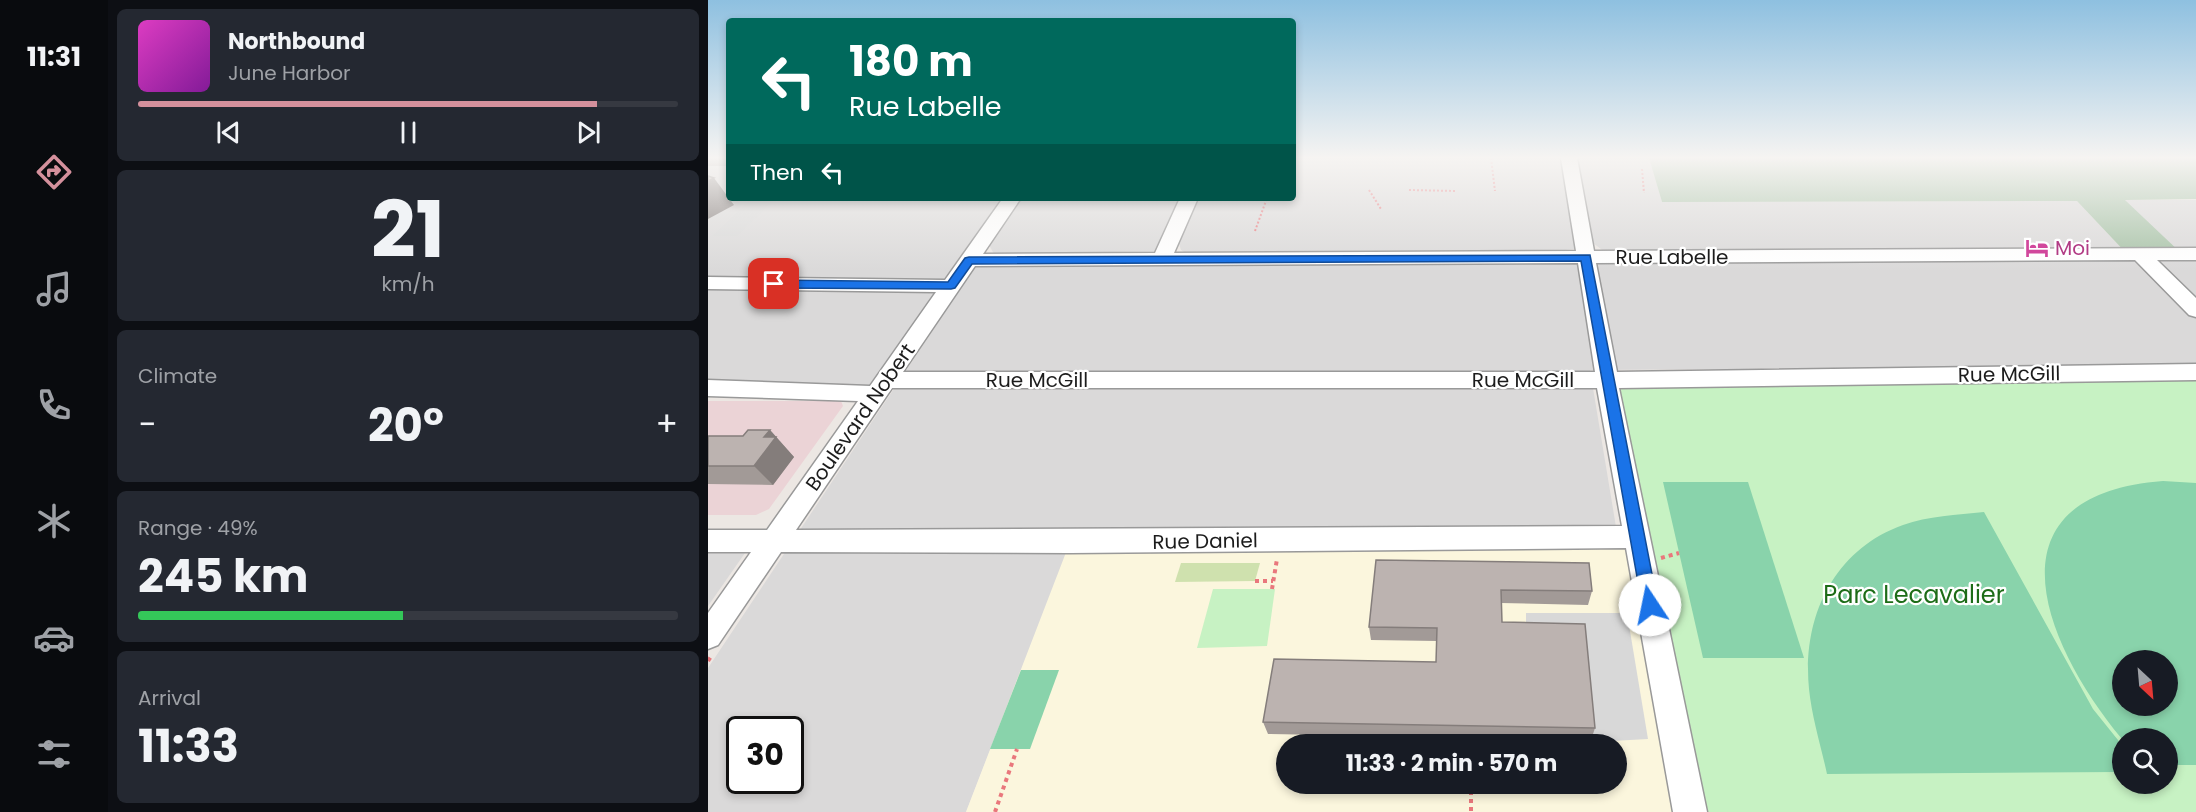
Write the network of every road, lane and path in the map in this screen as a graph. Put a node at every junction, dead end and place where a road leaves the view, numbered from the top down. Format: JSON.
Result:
{"nodes":[{"id":1,"x":1373,"y":196,"type":"edge"},
{"id":2,"x":1576,"y":196,"type":"edge"},
{"id":3,"x":1010,"y":201,"type":"edge"},
{"id":4,"x":1188,"y":201,"type":"edge"},
{"id":5,"x":1266,"y":201,"type":"edge"},
{"id":6,"x":1381,"y":209,"type":"dead end"},
{"id":7,"x":1255,"y":231,"type":"dead end"},
{"id":8,"x":2196,"y":254,"type":"edge"},
{"id":9,"x":2141,"y":255,"type":"junction"},
{"id":10,"x":1586,"y":257,"type":"junction"},
{"id":11,"x":1162,"y":259,"type":"junction"},
{"id":12,"x":969,"y":261,"type":"junction"},
{"id":13,"x":708,"y":283,"type":"edge"},
{"id":14,"x":951,"y":285,"type":"junction"},
{"id":15,"x":2196,"y":310,"type":"edge"},
{"id":16,"x":2196,"y":372,"type":"edge"},
{"id":17,"x":1607,"y":380,"type":"junction"},
{"id":18,"x":881,"y":387,"type":"junction"},
{"id":19,"x":708,"y":388,"type":"edge"},
{"id":20,"x":1637,"y":537,"type":"junction"},
{"id":21,"x":1281,"y":540,"type":"junction"},
{"id":22,"x":708,"y":542,"type":"edge"},
{"id":23,"x":774,"y":542,"type":"junction"},
{"id":24,"x":1255,"y":581,"type":"dead end"},
{"id":25,"x":1273,"y":581,"type":"junction"},
{"id":26,"x":1272,"y":590,"type":"dead end"},
{"id":27,"x":708,"y":636,"type":"edge"},
{"id":28,"x":1017,"y":749,"type":"dead end"},
{"id":29,"x":1471,"y":794,"type":"edge"},
{"id":30,"x":995,"y":812,"type":"edge"},
{"id":31,"x":1471,"y":812,"type":"edge"},
{"id":32,"x":1690,"y":812,"type":"edge"}],
"edges":[{"from":1,"to":6,"type":"path"},
{"from":2,"to":10,"type":"street"},
{"from":3,"to":12,"type":"street","name":"Boulevard Nobert"},
{"from":4,"to":11,"type":"street"},
{"from":5,"to":7,"type":"path"},
{"from":8,"to":9,"type":"street","name":"Rue Labelle"},
{"from":9,"to":10,"type":"street","name":"Rue Labelle"},
{"from":9,"to":15,"type":"street"},
{"from":10,"to":11,"type":"street","name":"Rue Labelle"},
{"from":10,"to":17,"type":"street"},
{"from":11,"to":12,"type":"street","name":"Rue Labelle"},
{"from":12,"to":14,"type":"street","name":"Boulevard Nobert"},
{"from":13,"to":14,"type":"street"},
{"from":14,"to":18,"type":"street","name":"Boulevard Nobert"},
{"from":16,"to":17,"type":"street","name":"Rue McGill"},
{"from":17,"to":18,"type":"street","name":"Rue McGill"},
{"from":17,"to":20,"type":"street"},
{"from":18,"to":19,"type":"street","name":"Rue McGill"},
{"from":18,"to":23,"type":"street","name":"Boulevard Nobert"},
{"from":20,"to":21,"type":"street","name":"Rue Daniel"},
{"from":20,"to":32,"type":"street"},
{"from":21,"to":23,"type":"street","name":"Rue Daniel"},
{"from":21,"to":25,"type":"path"},
{"from":22,"to":23,"type":"street","name":"Rue Daniel"},
{"from":23,"to":27,"type":"street","name":"Boulevard Nobert"},
{"from":24,"to":25,"type":"path"},
{"from":25,"to":26,"type":"path"},
{"from":28,"to":30,"type":"path"},
{"from":29,"to":31,"type":"path"}]}
